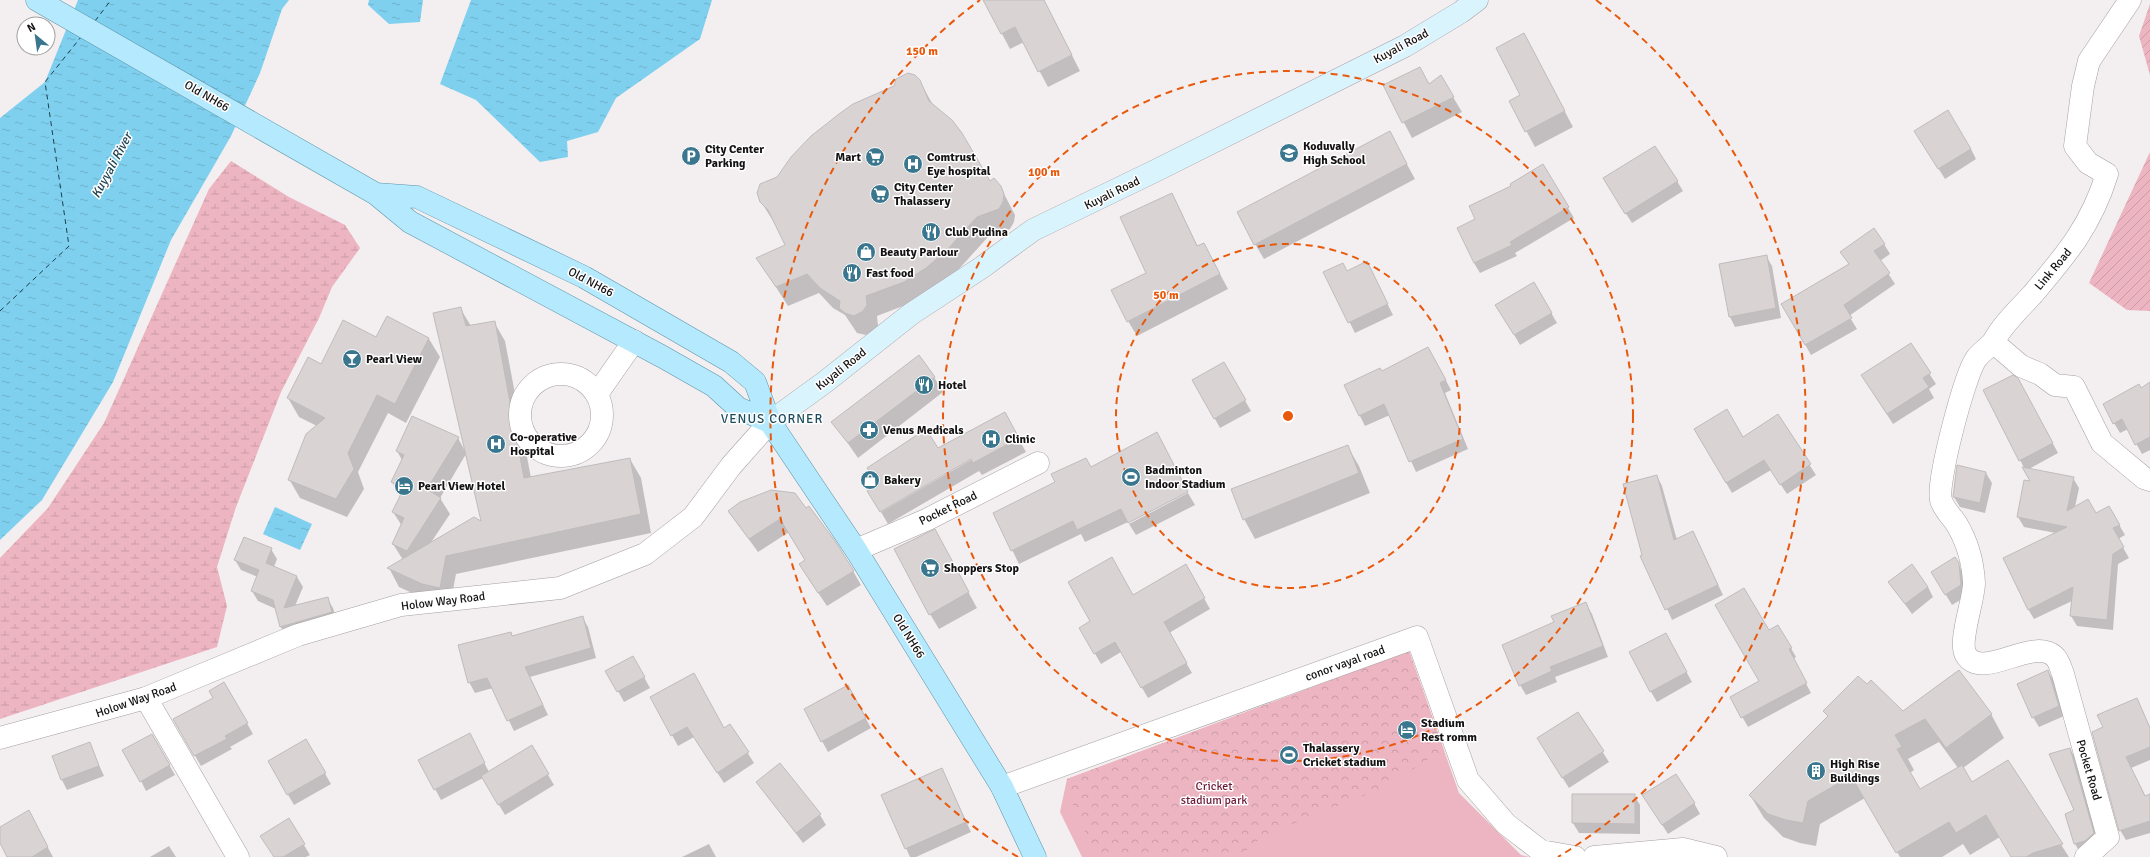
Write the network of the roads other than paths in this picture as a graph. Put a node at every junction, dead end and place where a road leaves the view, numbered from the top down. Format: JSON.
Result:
{"nodes":[{"id":1,"x":37,"y":0,"type":"edge"},
{"id":2,"x":1477,"y":0,"type":"edge"},
{"id":3,"x":2130,"y":0,"type":"edge"},
{"id":4,"x":376,"y":194,"type":"junction"},
{"id":5,"x":634,"y":341,"type":"junction"},
{"id":6,"x":1993,"y":342,"type":"junction"},
{"id":7,"x":597,"y":394,"type":"dead end"},
{"id":8,"x":770,"y":422,"type":"junction"},
{"id":9,"x":1038,"y":463,"type":"dead end"},
{"id":10,"x":2150,"y":480,"type":"edge"},
{"id":11,"x":856,"y":550,"type":"junction"},
{"id":12,"x":146,"y":698,"type":"junction"},
{"id":13,"x":0,"y":738,"type":"edge"},
{"id":14,"x":1002,"y":787,"type":"junction"},
{"id":15,"x":238,"y":857,"type":"edge"},
{"id":16,"x":1036,"y":857,"type":"edge"},
{"id":17,"x":1575,"y":857,"type":"edge"},
{"id":18,"x":1594,"y":857,"type":"edge"},
{"id":19,"x":1716,"y":857,"type":"edge"},
{"id":20,"x":2086,"y":857,"type":"edge"}],
"edges":[{"from":1,"to":4,"type":"main road","name":"Old NH66"},
{"from":2,"to":8,"type":"main road","name":"Kuyali Road"},
{"from":3,"to":6,"type":"street","name":"Link Road"},
{"from":4,"to":5,"type":"main road","name":"Old NH66"},
{"from":4,"to":8,"type":"main road","name":"Old NH66"},
{"from":5,"to":7,"type":"street"},
{"from":5,"to":8,"type":"main road","name":"Old NH66"},
{"from":6,"to":10,"type":"street"},
{"from":6,"to":20,"type":"street","name":"Pocket Road"},
{"from":8,"to":11,"type":"main road","name":"Old NH66"},
{"from":8,"to":12,"type":"street","name":"Holow Way Road"},
{"from":9,"to":11,"type":"street","name":"Pocket Road"},
{"from":11,"to":14,"type":"main road","name":"Old NH66"},
{"from":12,"to":13,"type":"street","name":"Holow Way Road"},
{"from":12,"to":15,"type":"street"},
{"from":14,"to":16,"type":"main road","name":"Old NH66"},
{"from":14,"to":17,"type":"street","name":"conor vayal road"},
{"from":18,"to":19,"type":"street"}]}
